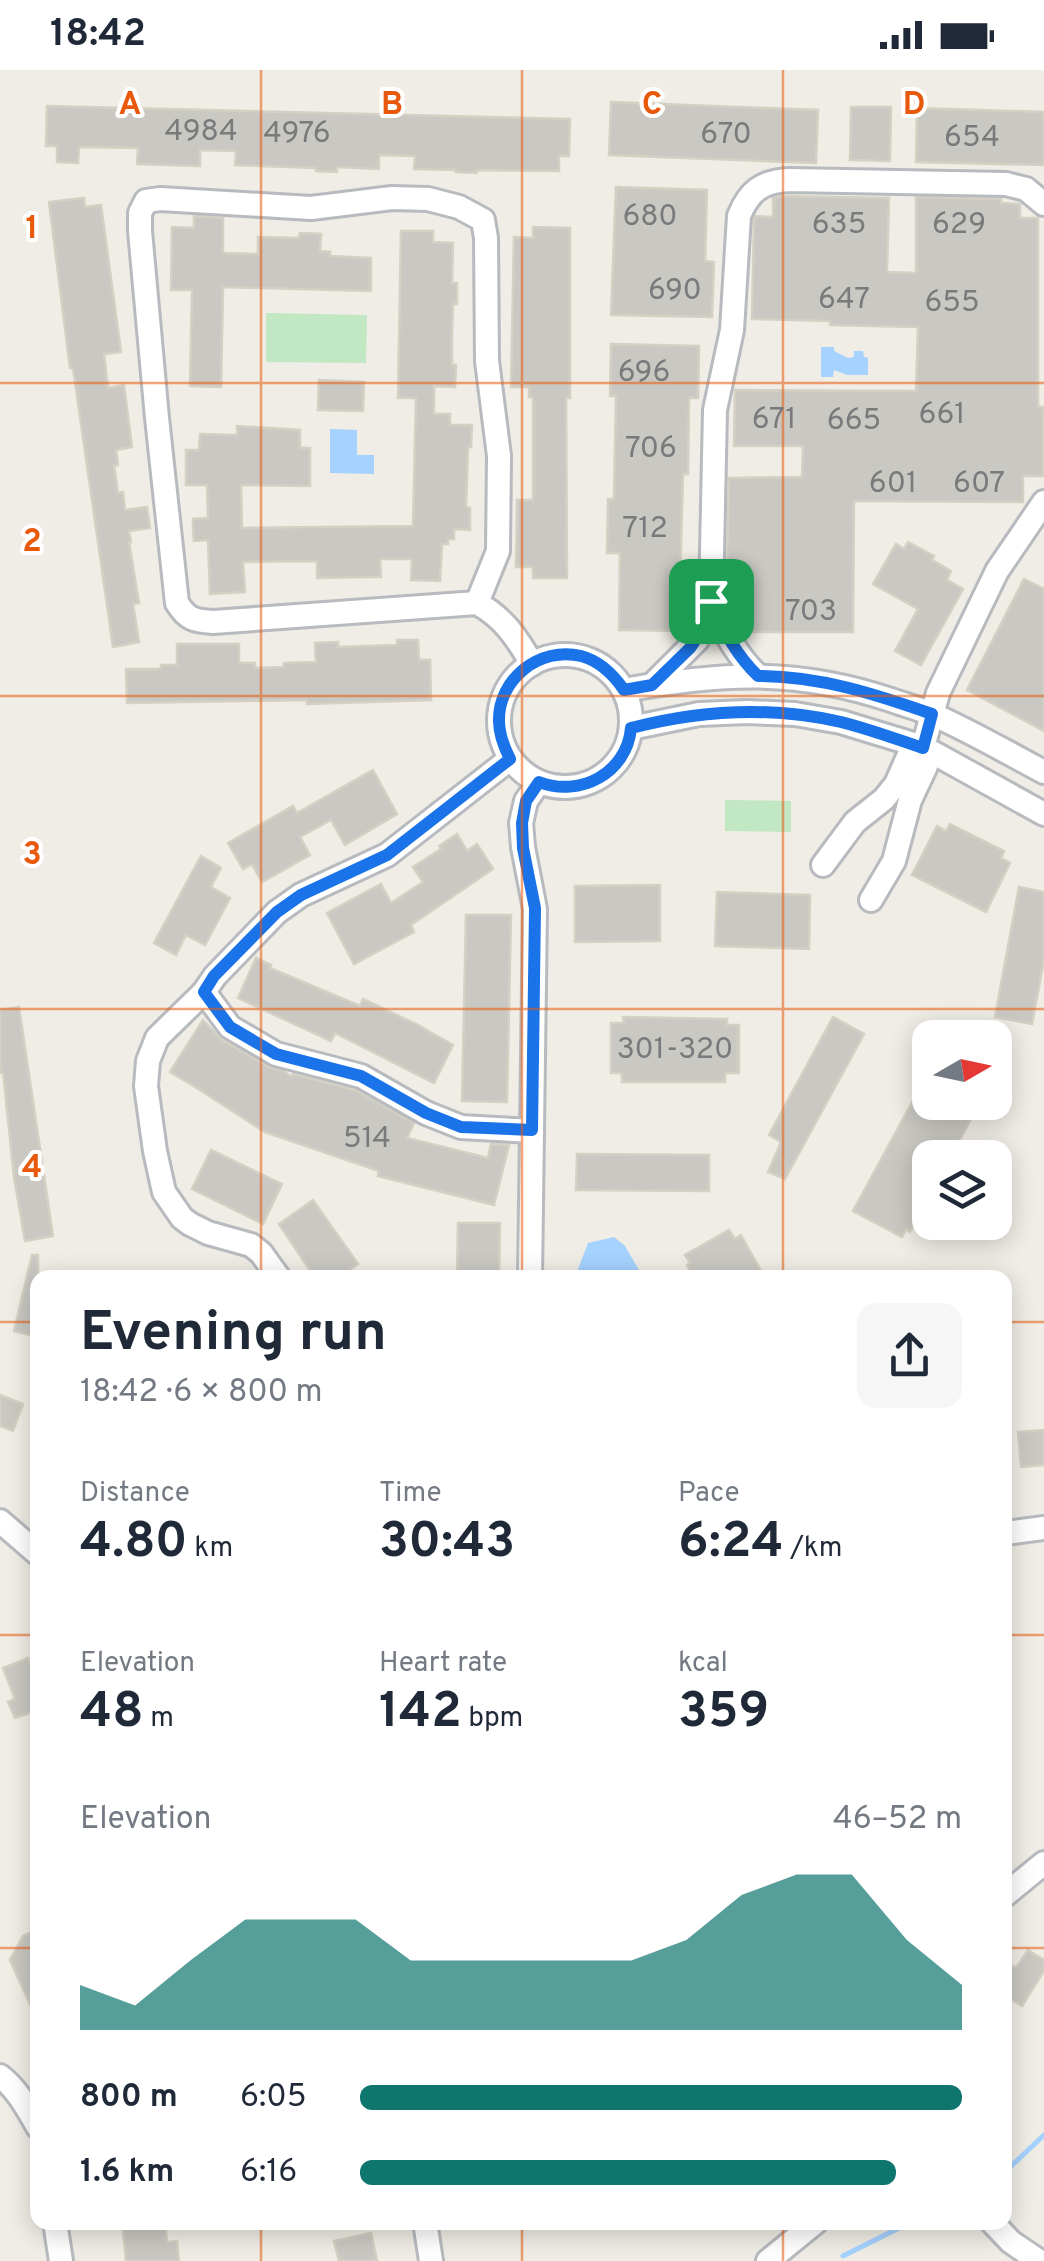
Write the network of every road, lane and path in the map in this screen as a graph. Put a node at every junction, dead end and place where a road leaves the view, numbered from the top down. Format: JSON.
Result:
{"nodes":[{"id":1,"x":1044,"y":204,"type":"edge"},
{"id":2,"x":1044,"y":502,"type":"edge"},
{"id":3,"x":711,"y":601,"type":"junction"},
{"id":4,"x":477,"y":603,"type":"junction"},
{"id":5,"x":532,"y":664,"type":"junction"},
{"id":6,"x":758,"y":676,"type":"junction"},
{"id":7,"x":652,"y":685,"type":"junction"},
{"id":8,"x":624,"y":690,"type":"junction"},
{"id":9,"x":932,"y":714,"type":"junction"},
{"id":10,"x":631,"y":728,"type":"junction"},
{"id":11,"x":923,"y":748,"type":"junction"},
{"id":12,"x":510,"y":759,"type":"junction"},
{"id":13,"x":1044,"y":772,"type":"edge"},
{"id":14,"x":539,"y":782,"type":"junction"},
{"id":15,"x":1044,"y":814,"type":"edge"},
{"id":16,"x":823,"y":865,"type":"dead end"},
{"id":17,"x":871,"y":900,"type":"dead end"},
{"id":18,"x":204,"y":992,"type":"junction"},
{"id":19,"x":532,"y":1130,"type":"junction"},
{"id":20,"x":273,"y":1270,"type":"edge"},
{"id":21,"x":530,"y":1270,"type":"edge"},
{"id":22,"x":0,"y":1522,"type":"edge"},
{"id":23,"x":1044,"y":1528,"type":"edge"},
{"id":24,"x":1012,"y":1532,"type":"edge"},
{"id":25,"x":30,"y":1547,"type":"edge"},
{"id":26,"x":1044,"y":1863,"type":"edge"},
{"id":27,"x":1012,"y":1888,"type":"edge"},
{"id":28,"x":0,"y":2076,"type":"edge"},
{"id":29,"x":30,"y":2113,"type":"edge"},
{"id":30,"x":56,"y":2230,"type":"edge"},
{"id":31,"x":426,"y":2230,"type":"edge"},
{"id":32,"x":806,"y":2230,"type":"edge"},
{"id":33,"x":1000,"y":2230,"type":"edge"},
{"id":34,"x":60,"y":2261,"type":"edge"},
{"id":35,"x":431,"y":2261,"type":"edge"},
{"id":36,"x":768,"y":2261,"type":"edge"},
{"id":37,"x":1039,"y":2261,"type":"edge"}],
"edges":[{"from":1,"to":3,"type":"street"},
{"from":2,"to":9,"type":"street"},
{"from":3,"to":6,"type":"street"},
{"from":3,"to":7,"type":"street"},
{"from":4,"to":4,"type":"street"},
{"from":4,"to":5,"type":"street"},
{"from":5,"to":8,"type":"street"},
{"from":5,"to":12,"type":"street"},
{"from":6,"to":7,"type":"street"},
{"from":6,"to":9,"type":"street"},
{"from":7,"to":8,"type":"street"},
{"from":8,"to":10,"type":"street"},
{"from":9,"to":11,"type":"street"},
{"from":9,"to":13,"type":"street"},
{"from":10,"to":11,"type":"street"},
{"from":10,"to":14,"type":"street"},
{"from":11,"to":15,"type":"street"},
{"from":11,"to":16,"type":"street"},
{"from":11,"to":17,"type":"street"},
{"from":12,"to":14,"type":"street"},
{"from":12,"to":18,"type":"street"},
{"from":14,"to":19,"type":"street"},
{"from":18,"to":19,"type":"street"},
{"from":18,"to":20,"type":"street"},
{"from":19,"to":21,"type":"street"},
{"from":22,"to":25,"type":"street"},
{"from":23,"to":24,"type":"street"},
{"from":26,"to":27,"type":"street"},
{"from":28,"to":29,"type":"street"},
{"from":30,"to":34,"type":"street"},
{"from":31,"to":35,"type":"street"},
{"from":32,"to":36,"type":"street"},
{"from":33,"to":37,"type":"street"}]}
